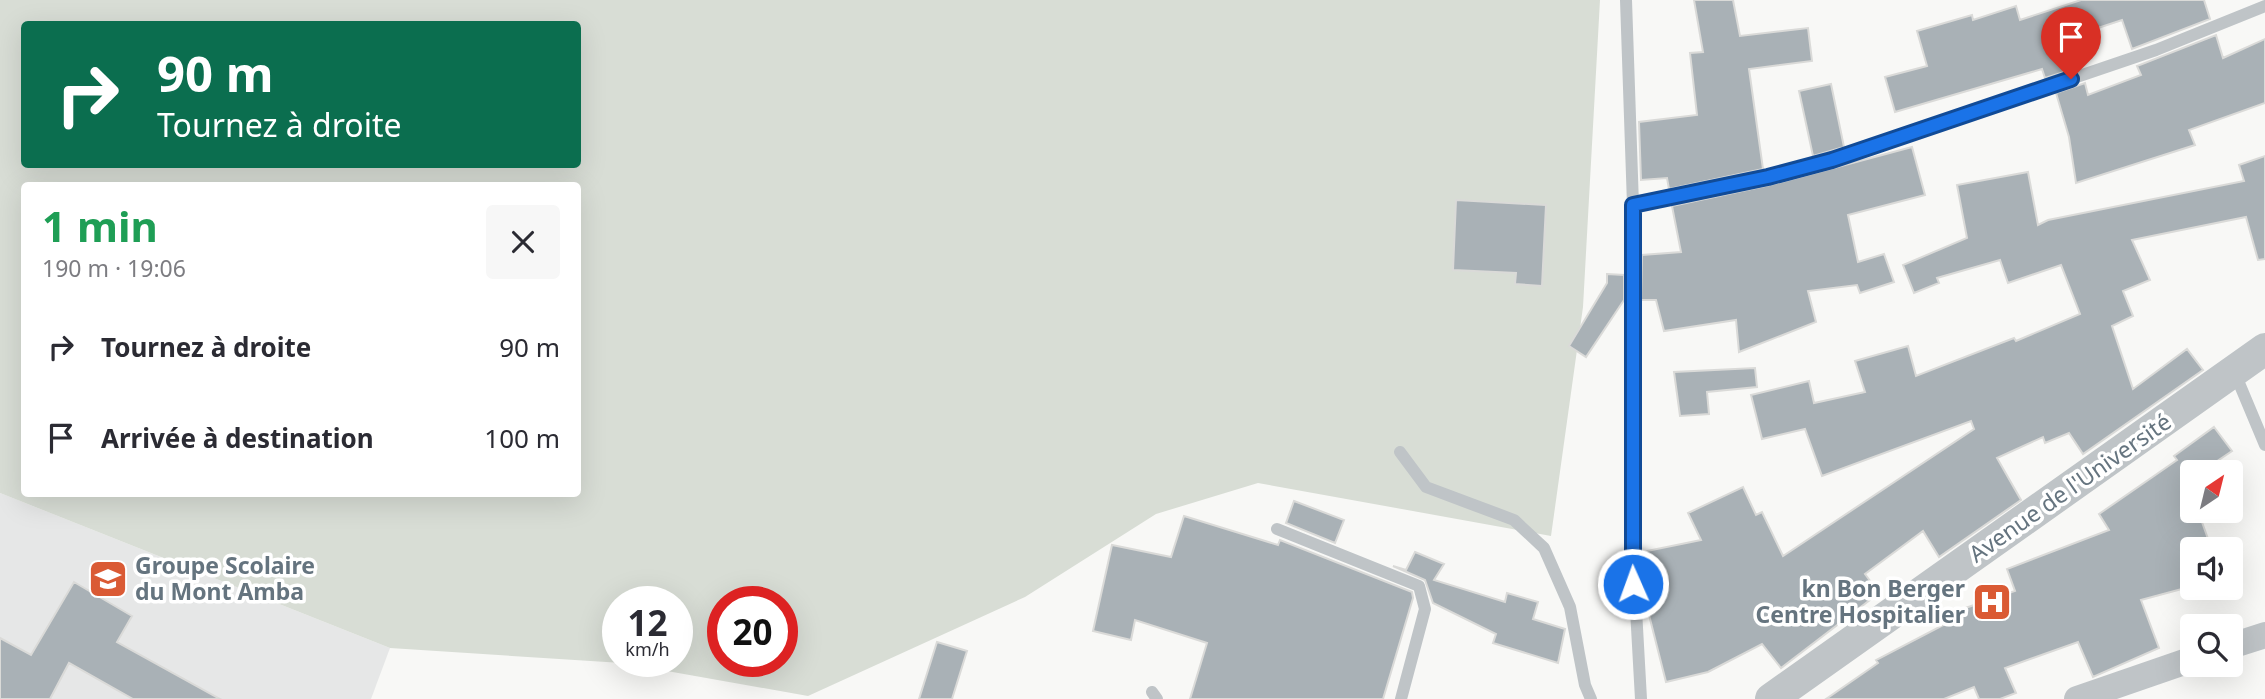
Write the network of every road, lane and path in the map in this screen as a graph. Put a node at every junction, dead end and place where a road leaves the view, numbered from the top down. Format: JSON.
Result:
{"nodes":[{"id":1,"x":1626,"y":0,"type":"edge"},
{"id":2,"x":2265,"y":6,"type":"edge"},
{"id":3,"x":1633,"y":205,"type":"junction"},
{"id":4,"x":2265,"y":349,"type":"edge"},
{"id":5,"x":2234,"y":372,"type":"junction"},
{"id":6,"x":2265,"y":445,"type":"edge"},
{"id":7,"x":1400,"y":452,"type":"dead end"},
{"id":8,"x":1277,"y":529,"type":"dead end"},
{"id":9,"x":2265,"y":635,"type":"edge"},
{"id":10,"x":2243,"y":642,"type":"edge"},
{"id":11,"x":2180,"y":663,"type":"edge"},
{"id":12,"x":1787,"y":694,"type":"edge"},
{"id":13,"x":1401,"y":699,"type":"edge"},
{"id":14,"x":1591,"y":699,"type":"edge"},
{"id":15,"x":1642,"y":699,"type":"edge"},
{"id":16,"x":2077,"y":699,"type":"edge"}],
"edges":[{"from":1,"to":3,"type":"lane"},
{"from":2,"to":3,"type":"lane"},
{"from":3,"to":15,"type":"lane"},
{"from":4,"to":5,"type":"street","name":"Avenue de l'Université"},
{"from":5,"to":6,"type":"lane"},
{"from":5,"to":12,"type":"street","name":"Avenue de l'Université"},
{"from":7,"to":14,"type":"lane"},
{"from":8,"to":13,"type":"lane"},
{"from":9,"to":10,"type":"street"},
{"from":11,"to":16,"type":"street"}]}
